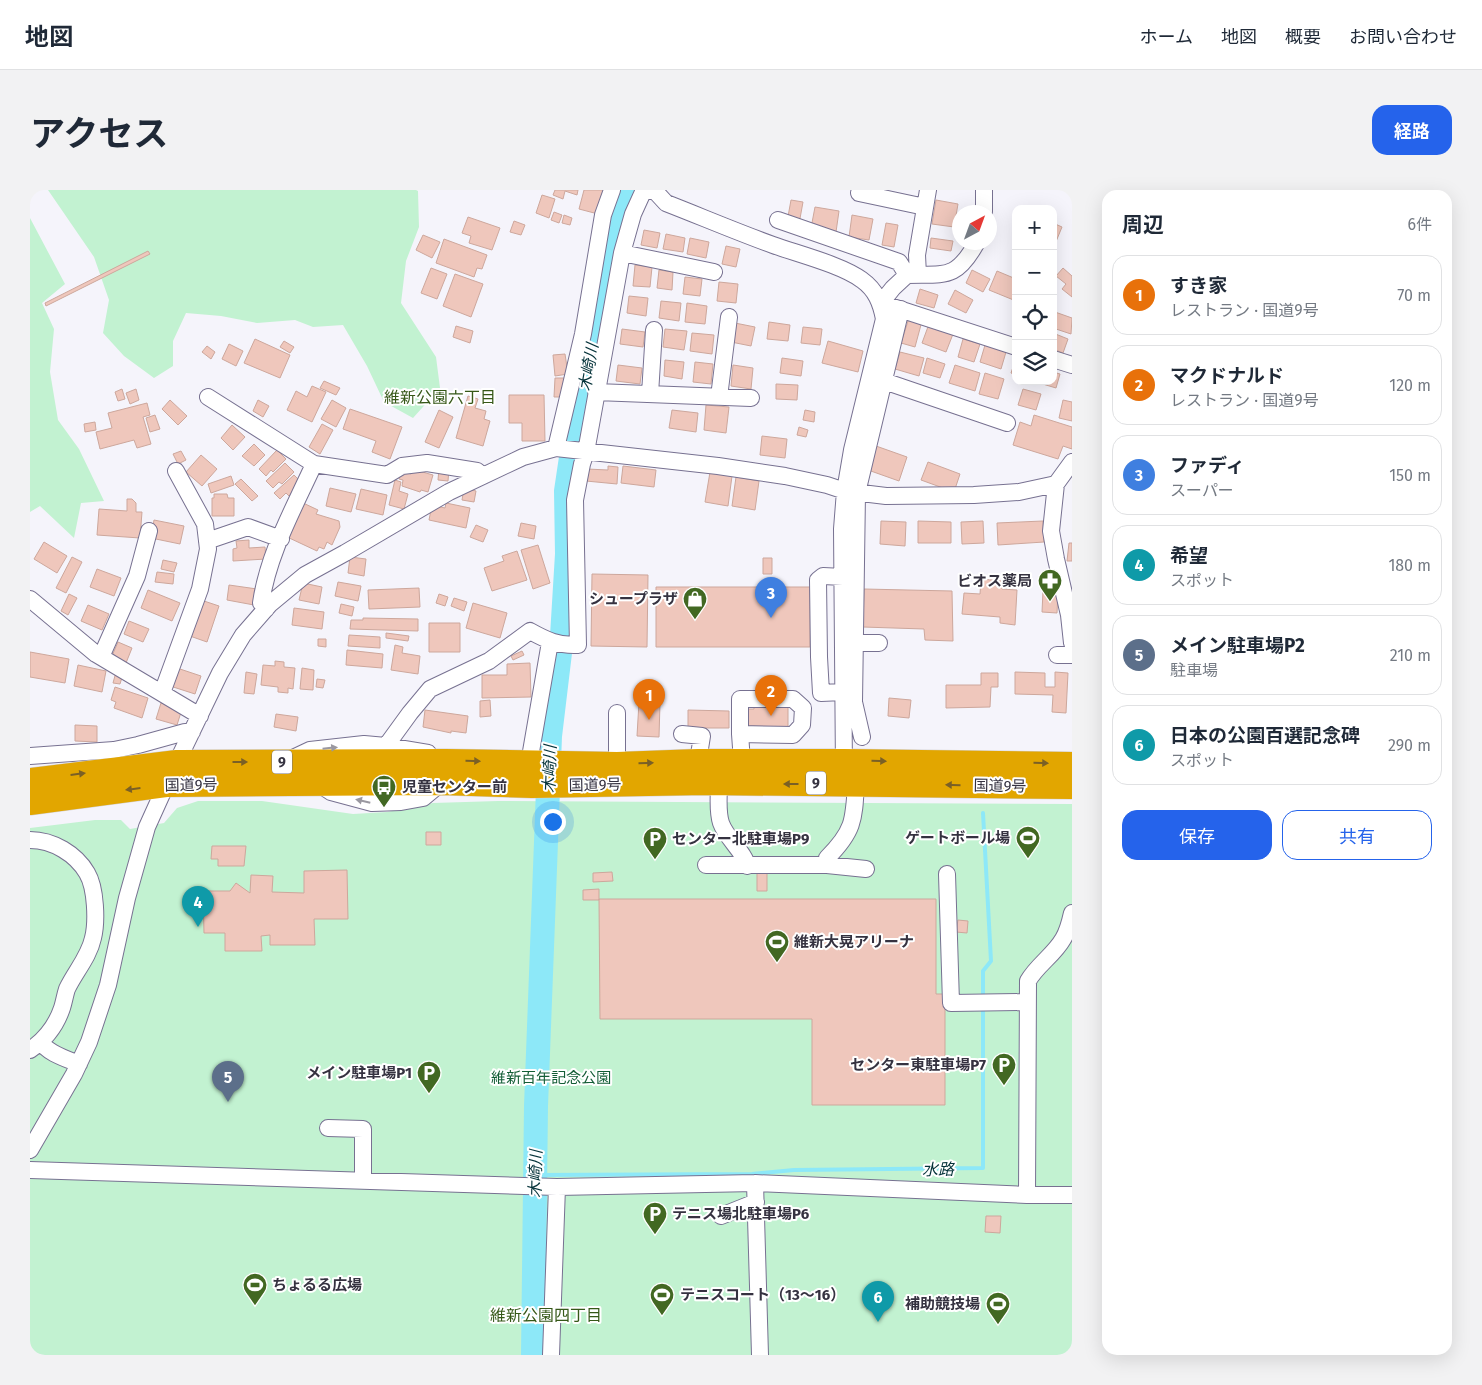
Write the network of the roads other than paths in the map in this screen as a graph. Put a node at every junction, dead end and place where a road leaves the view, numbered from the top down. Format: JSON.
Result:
{"nodes":[{"id":1,"x":612,"y":190,"type":"edge"},
{"id":2,"x":650,"y":190,"type":"edge"},
{"id":3,"x":654,"y":190,"type":"edge"},
{"id":4,"x":928,"y":190,"type":"edge"},
{"id":5,"x":984,"y":190,"type":"edge"},
{"id":6,"x":859,"y":193,"type":"dead end"},
{"id":7,"x":984,"y":205,"type":"edge"},
{"id":8,"x":925,"y":207,"type":"junction"},
{"id":9,"x":778,"y":220,"type":"dead end"},
{"id":10,"x":973,"y":250,"type":"edge"},
{"id":11,"x":622,"y":253,"type":"junction"},
{"id":12,"x":714,"y":272,"type":"dead end"},
{"id":13,"x":913,"y":275,"type":"junction"},
{"id":14,"x":881,"y":304,"type":"junction"},
{"id":15,"x":901,"y":309,"type":"junction"},
{"id":16,"x":729,"y":317,"type":"dead end"},
{"id":17,"x":654,"y":330,"type":"dead end"},
{"id":18,"x":1012,"y":346,"type":"edge"},
{"id":19,"x":1057,"y":360,"type":"edge"},
{"id":20,"x":1072,"y":365,"type":"edge"},
{"id":21,"x":876,"y":379,"type":"junction"},
{"id":22,"x":596,"y":392,"type":"junction"},
{"id":23,"x":650,"y":394,"type":"junction"},
{"id":24,"x":208,"y":396,"type":"dead end"},
{"id":25,"x":719,"y":397,"type":"junction"},
{"id":26,"x":751,"y":398,"type":"dead end"},
{"id":27,"x":1007,"y":424,"type":"dead end"},
{"id":28,"x":556,"y":448,"type":"junction"},
{"id":29,"x":586,"y":452,"type":"junction"},
{"id":30,"x":1072,"y":462,"type":"edge"},
{"id":31,"x":314,"y":464,"type":"junction"},
{"id":32,"x":176,"y":471,"type":"dead end"},
{"id":33,"x":483,"y":476,"type":"junction"},
{"id":34,"x":1056,"y":484,"type":"junction"},
{"id":35,"x":851,"y":492,"type":"junction"},
{"id":36,"x":149,"y":531,"type":"dead end"},
{"id":37,"x":281,"y":539,"type":"junction"},
{"id":38,"x":207,"y":541,"type":"junction"},
{"id":39,"x":842,"y":576,"type":"junction"},
{"id":40,"x":1067,"y":583,"type":"edge"},
{"id":41,"x":30,"y":599,"type":"edge"},
{"id":42,"x":266,"y":609,"type":"junction"},
{"id":43,"x":550,"y":642,"type":"junction"},
{"id":44,"x":850,"y":642,"type":"junction"},
{"id":45,"x":878,"y":643,"type":"dead end"},
{"id":46,"x":1072,"y":643,"type":"edge"},
{"id":47,"x":101,"y":657,"type":"junction"},
{"id":48,"x":730,"y":688,"type":"dead end"},
{"id":49,"x":844,"y":692,"type":"junction"},
{"id":50,"x":162,"y":693,"type":"junction"},
{"id":51,"x":740,"y":705,"type":"junction"},
{"id":52,"x":617,"y":714,"type":"dead end"},
{"id":53,"x":200,"y":716,"type":"junction"},
{"id":54,"x":192,"y":732,"type":"junction"},
{"id":55,"x":682,"y":734,"type":"dead end"},
{"id":56,"x":740,"y":734,"type":"junction"},
{"id":57,"x":862,"y":737,"type":"dead end"},
{"id":58,"x":386,"y":746,"type":"junction"},
{"id":59,"x":30,"y":756,"type":"edge"},
{"id":60,"x":698,"y":761,"type":"junction"},
{"id":61,"x":742,"y":761,"type":"junction"},
{"id":62,"x":177,"y":762,"type":"junction"},
{"id":63,"x":284,"y":762,"type":"junction"},
{"id":64,"x":617,"y":764,"type":"junction"},
{"id":65,"x":1072,"y":764,"type":"edge"},
{"id":66,"x":532,"y":770,"type":"junction"},
{"id":67,"x":444,"y":772,"type":"junction"},
{"id":68,"x":562,"y":774,"type":"junction"},
{"id":69,"x":848,"y":776,"type":"junction"},
{"id":70,"x":30,"y":780,"type":"edge"},
{"id":71,"x":719,"y":784,"type":"junction"},
{"id":72,"x":166,"y":785,"type":"junction"},
{"id":73,"x":1072,"y":786,"type":"edge"},
{"id":74,"x":1072,"y":792,"type":"edge"},
{"id":75,"x":30,"y":802,"type":"edge"},
{"id":76,"x":30,"y":840,"type":"edge"},
{"id":77,"x":706,"y":865,"type":"dead end"},
{"id":78,"x":827,"y":865,"type":"junction"},
{"id":79,"x":747,"y":866,"type":"junction"},
{"id":80,"x":866,"y":869,"type":"dead end"},
{"id":81,"x":947,"y":874,"type":"dead end"},
{"id":82,"x":1072,"y":913,"type":"edge"},
{"id":83,"x":93,"y":938,"type":"junction"},
{"id":84,"x":116,"y":944,"type":"junction"},
{"id":85,"x":1027,"y":1002,"type":"junction"},
{"id":86,"x":36,"y":1046,"type":"edge"},
{"id":87,"x":79,"y":1064,"type":"junction"},
{"id":88,"x":328,"y":1128,"type":"dead end"},
{"id":89,"x":30,"y":1150,"type":"edge"},
{"id":90,"x":30,"y":1170,"type":"edge"},
{"id":91,"x":363,"y":1181,"type":"junction"},
{"id":92,"x":755,"y":1183,"type":"junction"},
{"id":93,"x":556,"y":1187,"type":"junction"},
{"id":94,"x":1027,"y":1195,"type":"junction"},
{"id":95,"x":1072,"y":1195,"type":"edge"},
{"id":96,"x":756,"y":1202,"type":"junction"},
{"id":97,"x":720,"y":1216,"type":"dead end"},
{"id":98,"x":551,"y":1355,"type":"edge"},
{"id":99,"x":760,"y":1355,"type":"edge"}],
"edges":[{"from":1,"to":28,"type":"street"},
{"from":2,"to":11,"type":"street"},
{"from":3,"to":14,"type":"street"},
{"from":4,"to":8,"type":"street"},
{"from":5,"to":7,"type":"street"},
{"from":6,"to":8,"type":"street"},
{"from":8,"to":13,"type":"street"},
{"from":9,"to":13,"type":"street"},
{"from":10,"to":13,"type":"street"},
{"from":11,"to":12,"type":"street"},
{"from":11,"to":22,"type":"street"},
{"from":13,"to":14,"type":"street"},
{"from":14,"to":15,"type":"street"},
{"from":14,"to":21,"type":"street"},
{"from":15,"to":18,"type":"street"},
{"from":15,"to":21,"type":"street"},
{"from":16,"to":25,"type":"street"},
{"from":17,"to":23,"type":"street"},
{"from":19,"to":20,"type":"street"},
{"from":21,"to":27,"type":"street"},
{"from":21,"to":35,"type":"street"},
{"from":22,"to":23,"type":"street"},
{"from":22,"to":29,"type":"street"},
{"from":23,"to":25,"type":"street"},
{"from":24,"to":31,"type":"street"},
{"from":25,"to":26,"type":"street"},
{"from":28,"to":29,"type":"street"},
{"from":28,"to":33,"type":"street"},
{"from":29,"to":35,"type":"street"},
{"from":29,"to":43,"type":"street"},
{"from":30,"to":34,"type":"street"},
{"from":31,"to":33,"type":"street"},
{"from":31,"to":37,"type":"street"},
{"from":32,"to":38,"type":"street"},
{"from":33,"to":42,"type":"street"},
{"from":34,"to":35,"type":"street"},
{"from":34,"to":40,"type":"street"},
{"from":35,"to":39,"type":"street"},
{"from":35,"to":44,"type":"street"},
{"from":36,"to":47,"type":"street"},
{"from":37,"to":38,"type":"street"},
{"from":37,"to":42,"type":"street"},
{"from":38,"to":50,"type":"street"},
{"from":39,"to":44,"type":"street"},
{"from":39,"to":49,"type":"street"},
{"from":40,"to":46,"type":"street"},
{"from":41,"to":47,"type":"street"},
{"from":42,"to":53,"type":"street"},
{"from":43,"to":58,"type":"street"},
{"from":43,"to":66,"type":"street"},
{"from":44,"to":45,"type":"street"},
{"from":44,"to":49,"type":"street"},
{"from":44,"to":57,"type":"street"},
{"from":47,"to":50,"type":"street"},
{"from":48,"to":51,"type":"street"},
{"from":49,"to":69,"type":"street"},
{"from":50,"to":53,"type":"street"},
{"from":51,"to":56,"type":"street"},
{"from":51,"to":56,"type":"street"},
{"from":52,"to":64,"type":"street"},
{"from":53,"to":54,"type":"street"},
{"from":54,"to":59,"type":"street"},
{"from":54,"to":62,"type":"street"},
{"from":55,"to":60,"type":"street"},
{"from":56,"to":61,"type":"street"},
{"from":63,"to":58,"type":"street","one_way":true},
{"from":58,"to":67,"type":"street"},
{"from":60,"to":61,"type":"highway","name":"国道9号","number":"9"},
{"from":64,"to":60,"type":"highway","name":"国道9号","number":"9","one_way":true},
{"from":61,"to":69,"type":"highway","name":"国道9号","number":"9"},
{"from":62,"to":63,"type":"highway","name":"国道9号","number":"9","one_way":true},
{"from":70,"to":62,"type":"highway","name":"国道9号","number":"9","one_way":true},
{"from":62,"to":72,"type":"street"},
{"from":63,"to":67,"type":"highway","name":"国道9号","number":"9"},
{"from":64,"to":68,"type":"highway","name":"国道9号","number":"9"},
{"from":69,"to":65,"type":"highway","name":"国道9号","number":"9","one_way":true},
{"from":66,"to":67,"type":"highway","name":"国道9号","number":"9"},
{"from":66,"to":68,"type":"highway","name":"国道9号","number":"9"},
{"from":67,"to":72,"type":"highway","name":"国道9号","number":"9","one_way":true},
{"from":68,"to":71,"type":"highway","name":"国道9号","number":"9"},
{"from":69,"to":71,"type":"highway","name":"国道9号","number":"9","one_way":true},
{"from":73,"to":69,"type":"highway","name":"国道9号","number":"9","one_way":true},
{"from":69,"to":78,"type":"street"},
{"from":71,"to":79,"type":"street"},
{"from":72,"to":75,"type":"highway","name":"国道9号","number":"9","one_way":true},
{"from":72,"to":84,"type":"street"},
{"from":73,"to":74,"type":"street"},
{"from":76,"to":83,"type":"street"},
{"from":77,"to":79,"type":"street"},
{"from":78,"to":79,"type":"street"},
{"from":78,"to":80,"type":"street"},
{"from":81,"to":85,"type":"street"},
{"from":82,"to":85,"type":"street"},
{"from":83,"to":84,"type":"street"},
{"from":83,"to":86,"type":"street"},
{"from":84,"to":87,"type":"street"},
{"from":85,"to":94,"type":"street"},
{"from":86,"to":87,"type":"street"},
{"from":87,"to":89,"type":"street"},
{"from":88,"to":91,"type":"street"},
{"from":90,"to":91,"type":"street"},
{"from":91,"to":93,"type":"street"},
{"from":92,"to":93,"type":"street"},
{"from":92,"to":94,"type":"street"},
{"from":92,"to":96,"type":"street"},
{"from":93,"to":98,"type":"street"},
{"from":94,"to":95,"type":"street"},
{"from":96,"to":97,"type":"street"},
{"from":96,"to":99,"type":"street"}]}
